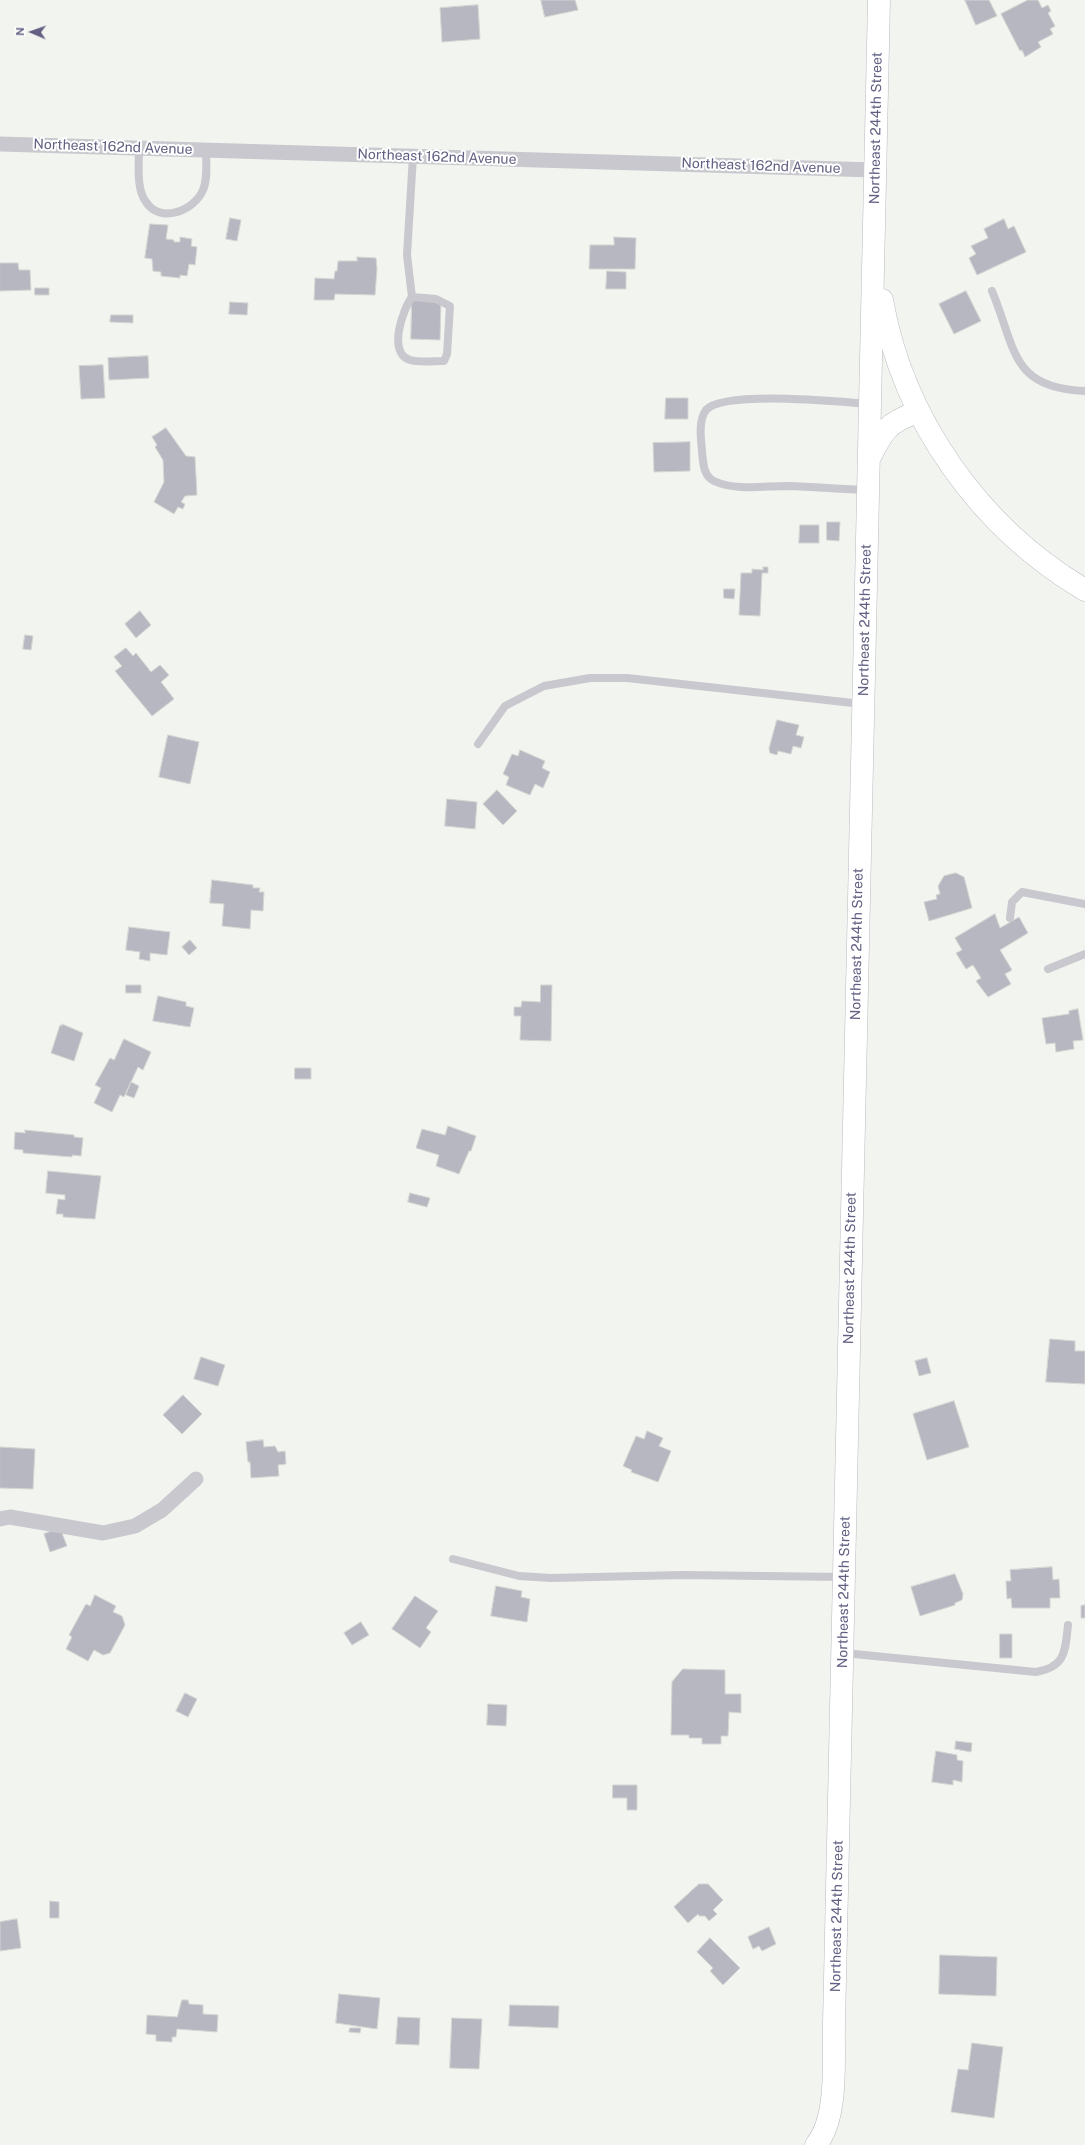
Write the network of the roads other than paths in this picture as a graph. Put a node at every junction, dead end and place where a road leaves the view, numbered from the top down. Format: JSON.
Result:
{"nodes":[{"id":1,"x":878,"y":0,"type":"edge"},
{"id":2,"x":0,"y":144,"type":"edge"},
{"id":3,"x":139,"y":148,"type":"junction"},
{"id":4,"x":206,"y":150,"type":"junction"},
{"id":5,"x":413,"y":156,"type":"junction"},
{"id":6,"x":874,"y":170,"type":"junction"},
{"id":7,"x":874,"y":256,"type":"junction"},
{"id":8,"x":992,"y":291,"type":"dead end"},
{"id":9,"x":412,"y":297,"type":"junction"},
{"id":10,"x":1085,"y":391,"type":"edge"},
{"id":11,"x":870,"y":404,"type":"junction"},
{"id":12,"x":917,"y":412,"type":"junction"},
{"id":13,"x":868,"y":462,"type":"junction"},
{"id":14,"x":868,"y":490,"type":"junction"},
{"id":15,"x":1085,"y":590,"type":"edge"},
{"id":16,"x":863,"y":704,"type":"junction"},
{"id":17,"x":478,"y":744,"type":"dead end"},
{"id":18,"x":1085,"y":904,"type":"edge"},
{"id":19,"x":1010,"y":918,"type":"dead end"},
{"id":20,"x":1085,"y":954,"type":"edge"},
{"id":21,"x":1048,"y":969,"type":"dead end"},
{"id":22,"x":196,"y":1479,"type":"dead end"},
{"id":23,"x":0,"y":1518,"type":"edge"},
{"id":24,"x":453,"y":1559,"type":"dead end"},
{"id":25,"x":844,"y":1577,"type":"junction"},
{"id":26,"x":1068,"y":1625,"type":"dead end"},
{"id":27,"x":843,"y":1653,"type":"junction"},
{"id":28,"x":816,"y":2145,"type":"edge"}],
"edges":[{"from":1,"to":6,"type":"street","name":"Northeast 244th Street"},
{"from":2,"to":3,"type":"street","name":"Northeast 162nd Avenue"},
{"from":3,"to":4,"type":"street","name":"Northeast 162nd Avenue"},
{"from":3,"to":4,"type":"lane"},
{"from":4,"to":5,"type":"street","name":"Northeast 162nd Avenue"},
{"from":5,"to":6,"type":"street","name":"Northeast 162nd Avenue"},
{"from":5,"to":9,"type":"lane"},
{"from":6,"to":7,"type":"street","name":"Northeast 244th Street"},
{"from":7,"to":11,"type":"street"},
{"from":7,"to":12,"type":"street"},
{"from":8,"to":10,"type":"lane"},
{"from":9,"to":9,"type":"lane"},
{"from":11,"to":13,"type":"street"},
{"from":11,"to":14,"type":"lane"},
{"from":12,"to":13,"type":"street","name":"Northeast 244th Street"},
{"from":12,"to":15,"type":"street"},
{"from":13,"to":14,"type":"street","name":"Northeast 244th Street"},
{"from":14,"to":16,"type":"street","name":"Northeast 244th Street"},
{"from":16,"to":17,"type":"lane"},
{"from":16,"to":25,"type":"street","name":"Northeast 244th Street"},
{"from":18,"to":19,"type":"lane"},
{"from":20,"to":21,"type":"lane"},
{"from":22,"to":23,"type":"street"},
{"from":24,"to":25,"type":"lane"},
{"from":25,"to":27,"type":"street","name":"Northeast 244th Street"},
{"from":26,"to":27,"type":"lane"},
{"from":27,"to":28,"type":"street","name":"Northeast 244th Street"}]}
